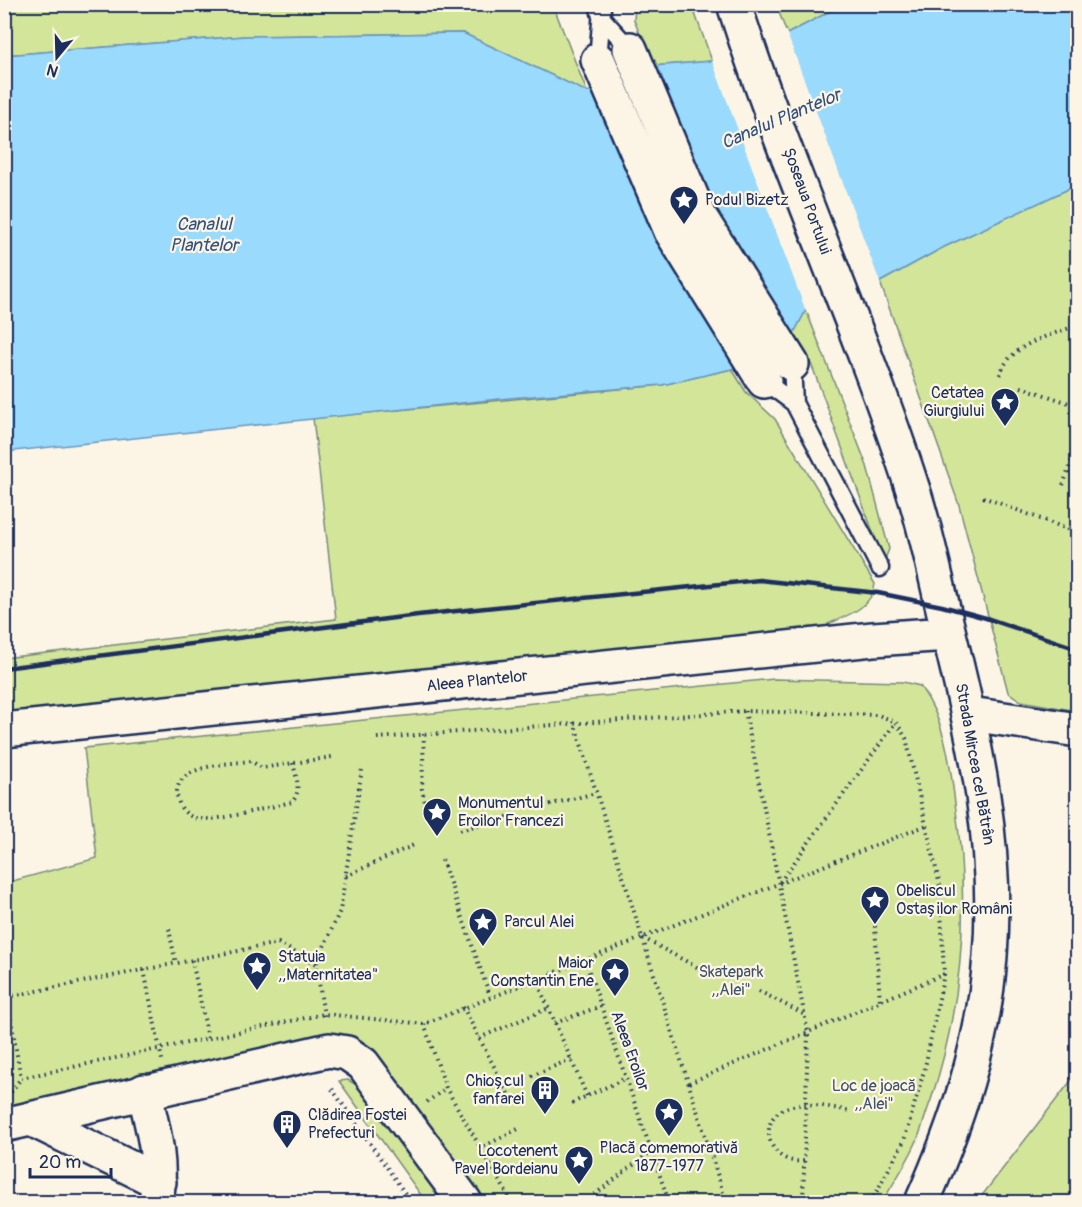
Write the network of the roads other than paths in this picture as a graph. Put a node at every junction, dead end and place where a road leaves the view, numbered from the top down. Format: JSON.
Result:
{"nodes":[{"id":1,"x":600,"y":9,"type":"edge"},
{"id":2,"x":737,"y":12,"type":"edge"},
{"id":3,"x":630,"y":49,"type":"joint"},
{"id":4,"x":598,"y":60,"type":"joint"},
{"id":5,"x":855,"y":330,"type":"joint"},
{"id":6,"x":792,"y":364,"type":"joint"},
{"id":7,"x":764,"y":381,"type":"joint"},
{"id":8,"x":794,"y":403,"type":"junction"},
{"id":9,"x":880,"y":568,"type":"dead end"},
{"id":10,"x":949,"y":634,"type":"junction"},
{"id":11,"x":970,"y":714,"type":"junction"},
{"id":12,"x":4,"y":730,"type":"edge"},
{"id":13,"x":1077,"y":730,"type":"edge"},
{"id":14,"x":156,"y":1089,"type":"junction"},
{"id":15,"x":18,"y":1122,"type":"edge"},
{"id":16,"x":158,"y":1192,"type":"edge"},
{"id":17,"x":465,"y":1203,"type":"edge"},
{"id":18,"x":922,"y":1203,"type":"edge"}],
"edges":[{"from":1,"to":3,"type":"lane"},
{"from":1,"to":4,"type":"lane"},
{"from":2,"to":5,"type":"main road","name":"Șoseaua Portului"},
{"from":3,"to":6,"type":"main road"},
{"from":4,"to":7,"type":"main road"},
{"from":5,"to":10,"type":"main road","name":"Strada Mircea cel Bătrân"},
{"from":6,"to":8,"type":"lane"},
{"from":7,"to":8,"type":"lane"},
{"from":8,"to":9,"type":"lane"},
{"from":10,"to":11,"type":"main road","name":"Strada Mircea cel Bătrân"},
{"from":10,"to":12,"type":"main road","name":"Aleea Plantelor"},
{"from":11,"to":13,"type":"main road"},
{"from":11,"to":18,"type":"main road","name":"Strada Mircea cel Bătrân"},
{"from":14,"to":15,"type":"main road"},
{"from":14,"to":16,"type":"main road"},
{"from":14,"to":17,"type":"main road"},
{"from":15,"to":16,"type":"main road"}]}
